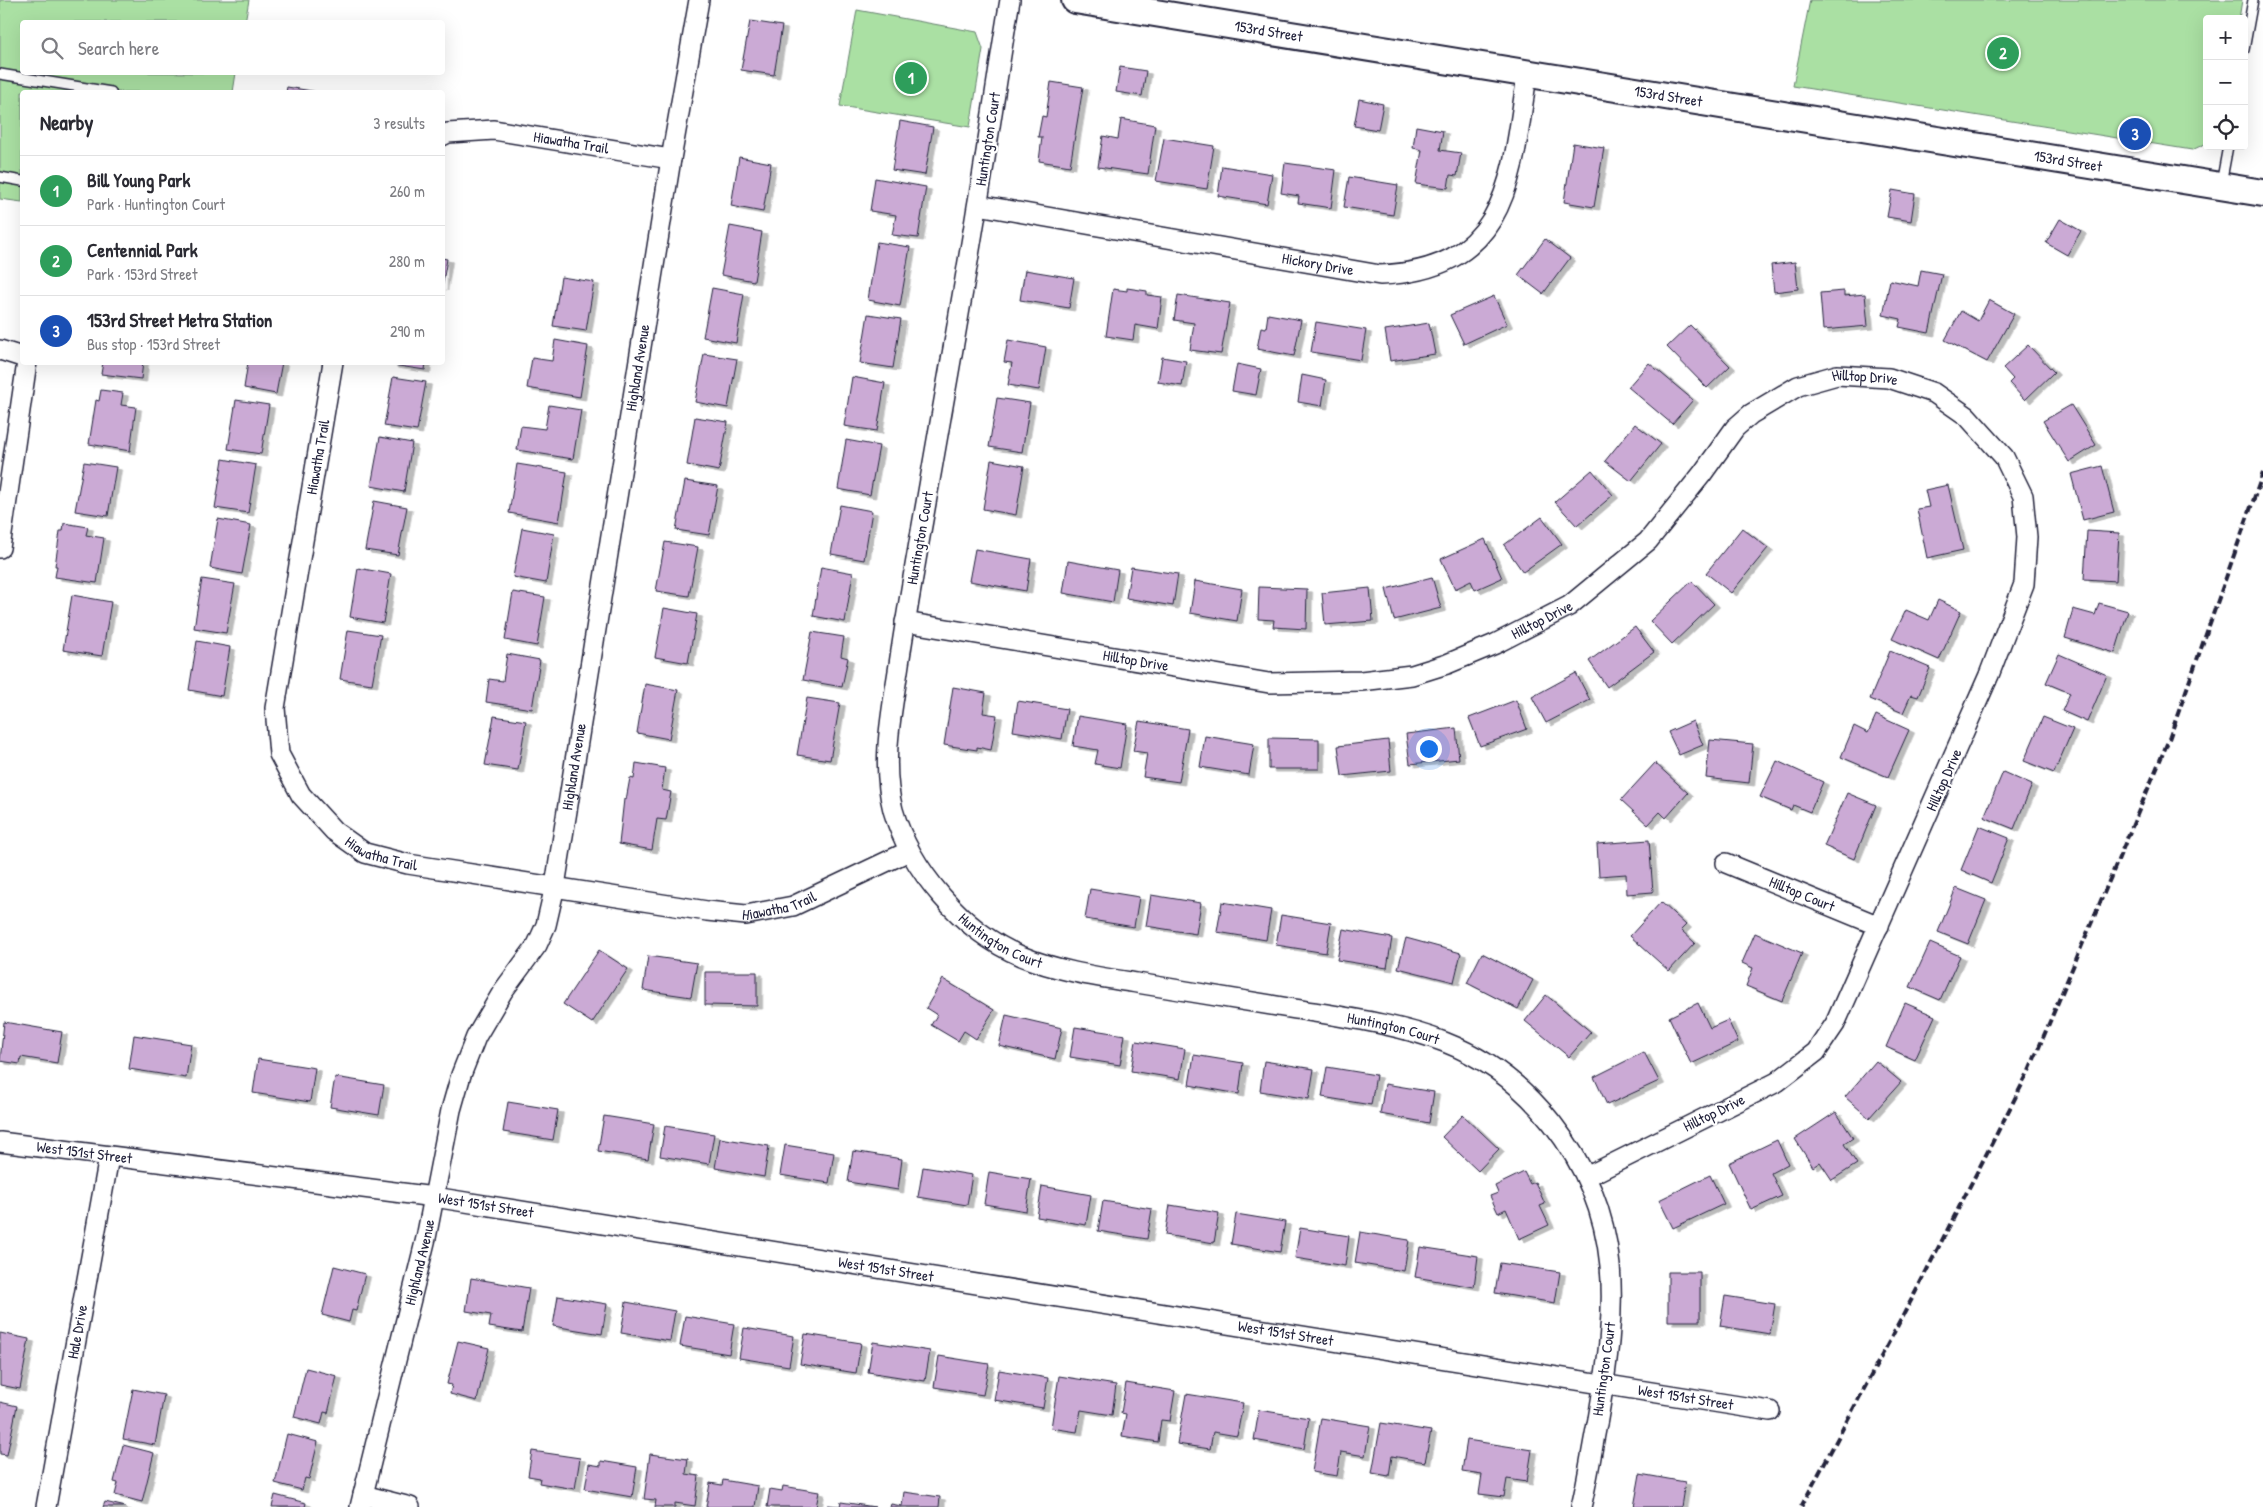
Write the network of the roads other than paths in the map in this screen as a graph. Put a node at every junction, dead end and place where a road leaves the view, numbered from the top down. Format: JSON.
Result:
{"nodes":[{"id":1,"x":699,"y":0,"type":"edge"},
{"id":2,"x":1010,"y":0,"type":"edge"},
{"id":3,"x":1075,"y":0,"type":"edge"},
{"id":4,"x":2253,"y":0,"type":"edge"},
{"id":5,"x":2248,"y":28,"type":"edge"},
{"id":6,"x":0,"y":74,"type":"edge"},
{"id":7,"x":1527,"y":75,"type":"junction"},
{"id":8,"x":98,"y":90,"type":"edge"},
{"id":9,"x":445,"y":134,"type":"edge"},
{"id":10,"x":2227,"y":150,"type":"edge"},
{"id":11,"x":671,"y":159,"type":"junction"},
{"id":12,"x":0,"y":177,"type":"edge"},
{"id":13,"x":20,"y":180,"type":"edge"},
{"id":14,"x":2221,"y":187,"type":"junction"},
{"id":15,"x":2263,"y":193,"type":"edge"},
{"id":16,"x":978,"y":205,"type":"junction"},
{"id":17,"x":0,"y":350,"type":"edge"},
{"id":18,"x":20,"y":356,"type":"edge"},
{"id":19,"x":27,"y":365,"type":"edge"},
{"id":20,"x":333,"y":365,"type":"edge"},
{"id":21,"x":0,"y":548,"type":"edge"},
{"id":22,"x":905,"y":622,"type":"junction"},
{"id":23,"x":909,"y":852,"type":"junction"},
{"id":24,"x":1726,"y":863,"type":"dead end"},
{"id":25,"x":555,"y":886,"type":"junction"},
{"id":26,"x":1880,"y":926,"type":"junction"},
{"id":27,"x":0,"y":1142,"type":"edge"},
{"id":28,"x":109,"y":1157,"type":"junction"},
{"id":29,"x":1586,"y":1177,"type":"junction"},
{"id":30,"x":434,"y":1197,"type":"junction"},
{"id":31,"x":1604,"y":1384,"type":"junction"},
{"id":32,"x":1770,"y":1411,"type":"dead end"},
{"id":33,"x":362,"y":1501,"type":"edge"},
{"id":34,"x":46,"y":1507,"type":"edge"},
{"id":35,"x":410,"y":1507,"type":"edge"},
{"id":36,"x":1581,"y":1507,"type":"edge"}],
"edges":[{"from":1,"to":11,"type":"street","name":"Highland Avenue"},
{"from":2,"to":16,"type":"street","name":"Huntington Court"},
{"from":3,"to":7,"type":"street","name":"153rd Street"},
{"from":4,"to":5,"type":"lane"},
{"from":6,"to":8,"type":"lane"},
{"from":7,"to":14,"type":"street","name":"153rd Street"},
{"from":7,"to":16,"type":"street","name":"Hickory Drive"},
{"from":9,"to":11,"type":"street","name":"Hiawatha Trail"},
{"from":10,"to":14,"type":"lane"},
{"from":11,"to":25,"type":"street","name":"Highland Avenue"},
{"from":12,"to":13,"type":"lane"},
{"from":14,"to":15,"type":"street","name":"153rd Street"},
{"from":16,"to":22,"type":"street","name":"Huntington Court"},
{"from":17,"to":18,"type":"street"},
{"from":19,"to":21,"type":"street"},
{"from":20,"to":25,"type":"street","name":"Hiawatha Trail"},
{"from":22,"to":23,"type":"street","name":"Huntington Court"},
{"from":22,"to":26,"type":"street","name":"Hilltop Drive"},
{"from":23,"to":25,"type":"street","name":"Hiawatha Trail"},
{"from":23,"to":29,"type":"street","name":"Huntington Court"},
{"from":24,"to":26,"type":"street","name":"Hilltop Court"},
{"from":25,"to":30,"type":"street","name":"Highland Avenue"},
{"from":26,"to":29,"type":"street","name":"Hilltop Drive"},
{"from":27,"to":28,"type":"street","name":"West 151st Street"},
{"from":28,"to":30,"type":"street","name":"West 151st Street"},
{"from":28,"to":34,"type":"street","name":"Hale Drive"},
{"from":29,"to":31,"type":"street","name":"Huntington Court"},
{"from":30,"to":31,"type":"street","name":"West 151st Street"},
{"from":30,"to":33,"type":"street","name":"Highland Avenue"},
{"from":31,"to":32,"type":"street","name":"West 151st Street"},
{"from":31,"to":36,"type":"street","name":"Huntington Court"},
{"from":33,"to":35,"type":"street"}]}
